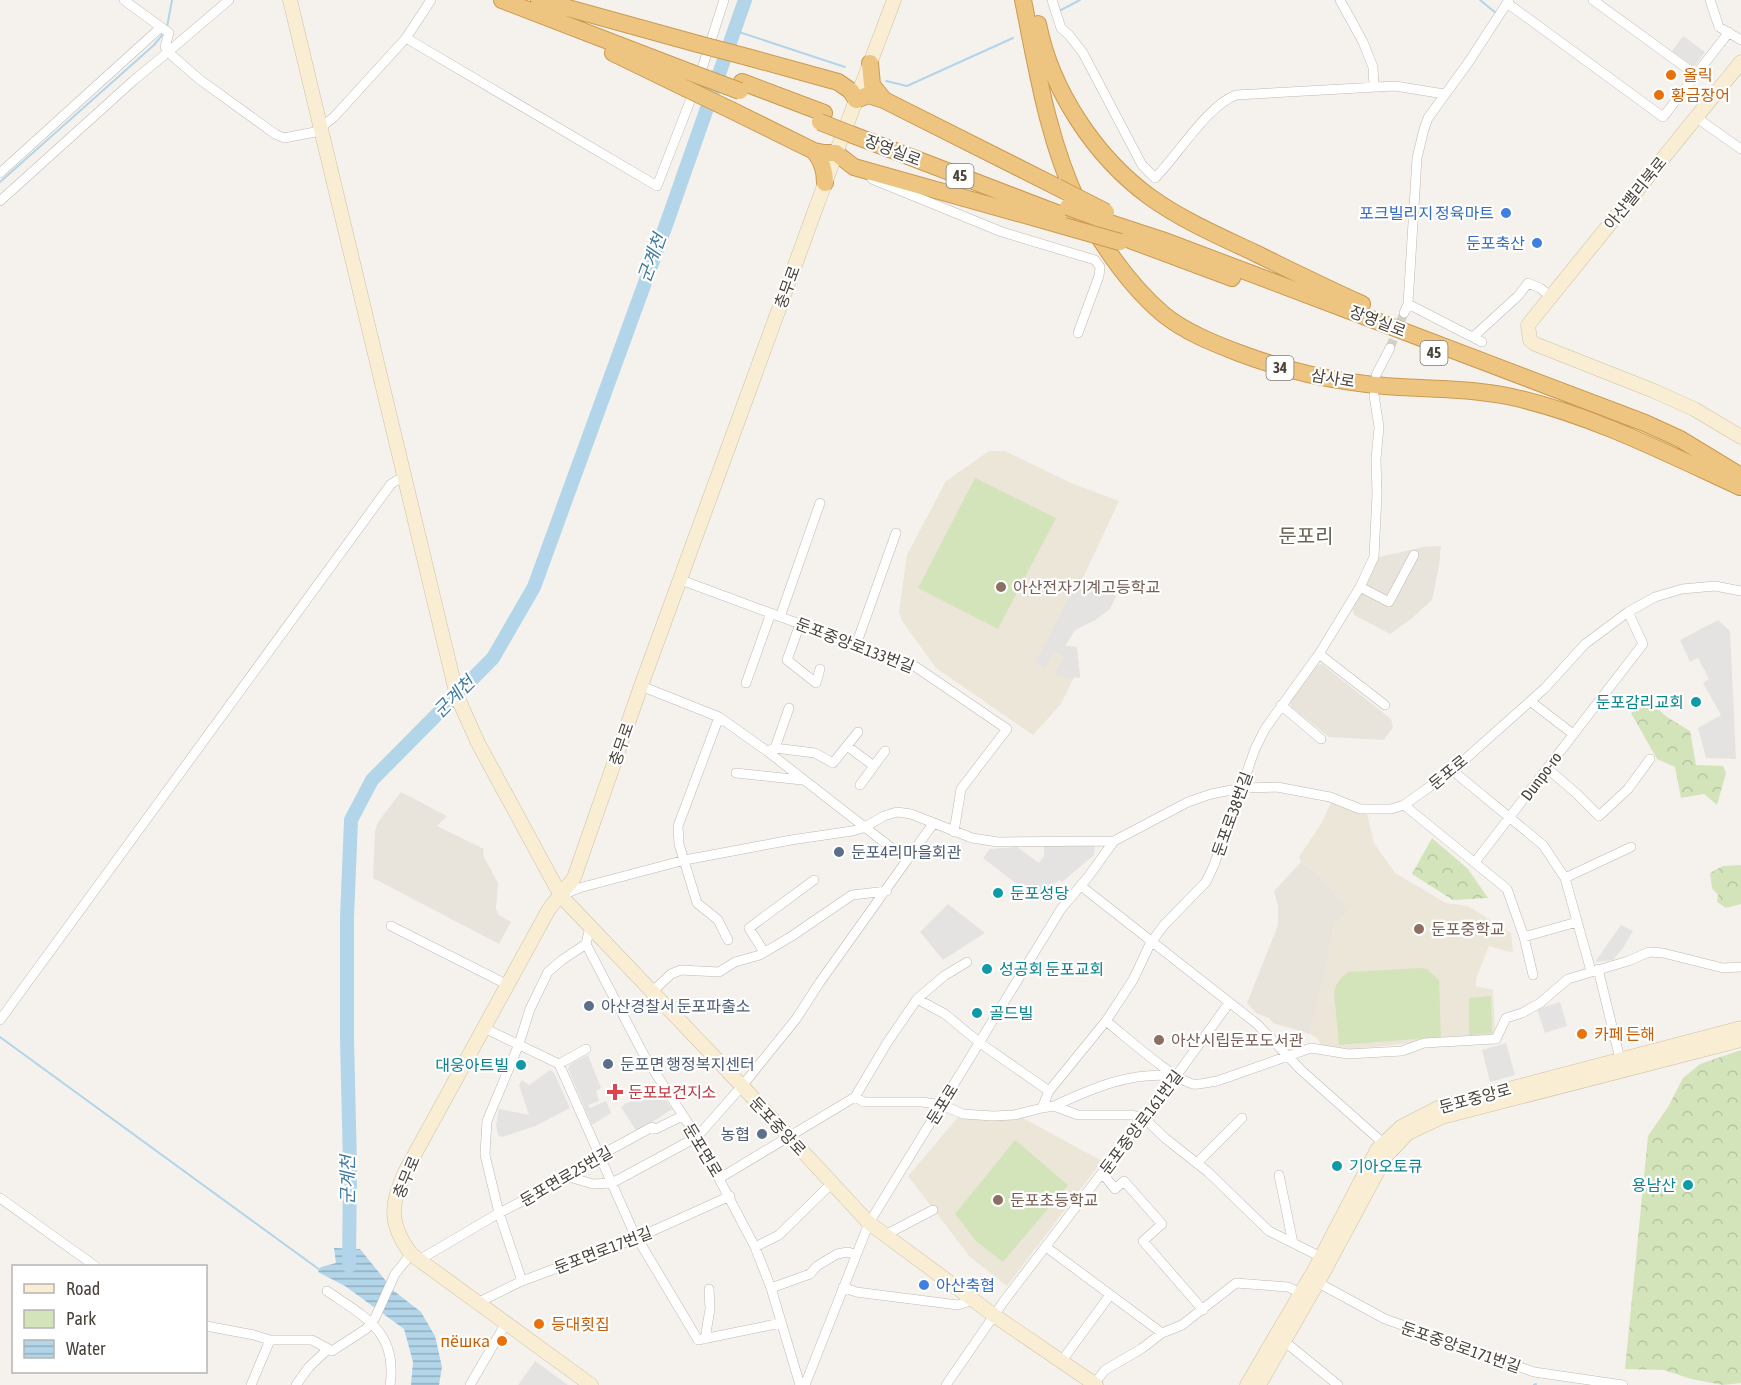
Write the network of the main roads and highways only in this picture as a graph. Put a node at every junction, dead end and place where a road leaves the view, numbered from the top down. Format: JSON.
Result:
{"nodes":[{"id":1,"x":539,"y":0,"type":"edge"},
{"id":2,"x":1023,"y":0,"type":"edge"},
{"id":3,"x":1033,"y":0,"type":"edge"},
{"id":4,"x":515,"y":2,"type":"edge"},
{"id":5,"x":689,"y":74,"type":"junction"},
{"id":6,"x":838,"y":82,"type":"junction"},
{"id":7,"x":884,"y":100,"type":"junction"},
{"id":8,"x":814,"y":151,"type":"junction"},
{"id":9,"x":851,"y":168,"type":"junction"},
{"id":10,"x":1067,"y":216,"type":"junction"},
{"id":11,"x":1107,"y":217,"type":"junction"},
{"id":12,"x":1166,"y":248,"type":"junction"},
{"id":13,"x":1443,"y":346,"type":"junction"},
{"id":14,"x":1741,"y":484,"type":"edge"}],
"edges":[{"from":1,"to":6,"type":"highway","bridge":true},
{"from":2,"to":14,"type":"highway","name":"삼사로","number":"34"},
{"from":3,"to":13,"type":"highway"},
{"from":4,"to":5,"type":"highway","number":"45"},
{"from":4,"to":5,"type":"highway"},
{"from":5,"to":8,"type":"highway","bridge":true},
{"from":5,"to":10,"type":"highway","name":"장영실로","number":"45"},
{"from":6,"to":7,"type":"highway"},
{"from":6,"to":7,"type":"highway"},
{"from":7,"to":11,"type":"highway","bridge":true},
{"from":8,"to":9,"type":"highway"},
{"from":8,"to":9,"type":"highway"},
{"from":9,"to":10,"type":"highway"},
{"from":10,"to":11,"type":"highway","number":"45","bridge":true},
{"from":10,"to":12,"type":"highway","name":"장영실로","number":"45"},
{"from":11,"to":12,"type":"highway","name":"장영실로","number":"45"},
{"from":12,"to":13,"type":"highway","name":"장영실로","number":"45"},
{"from":12,"to":14,"type":"highway","name":"장영실로","number":"45"},
{"from":13,"to":14,"type":"highway","name":"장영실로"}]}
